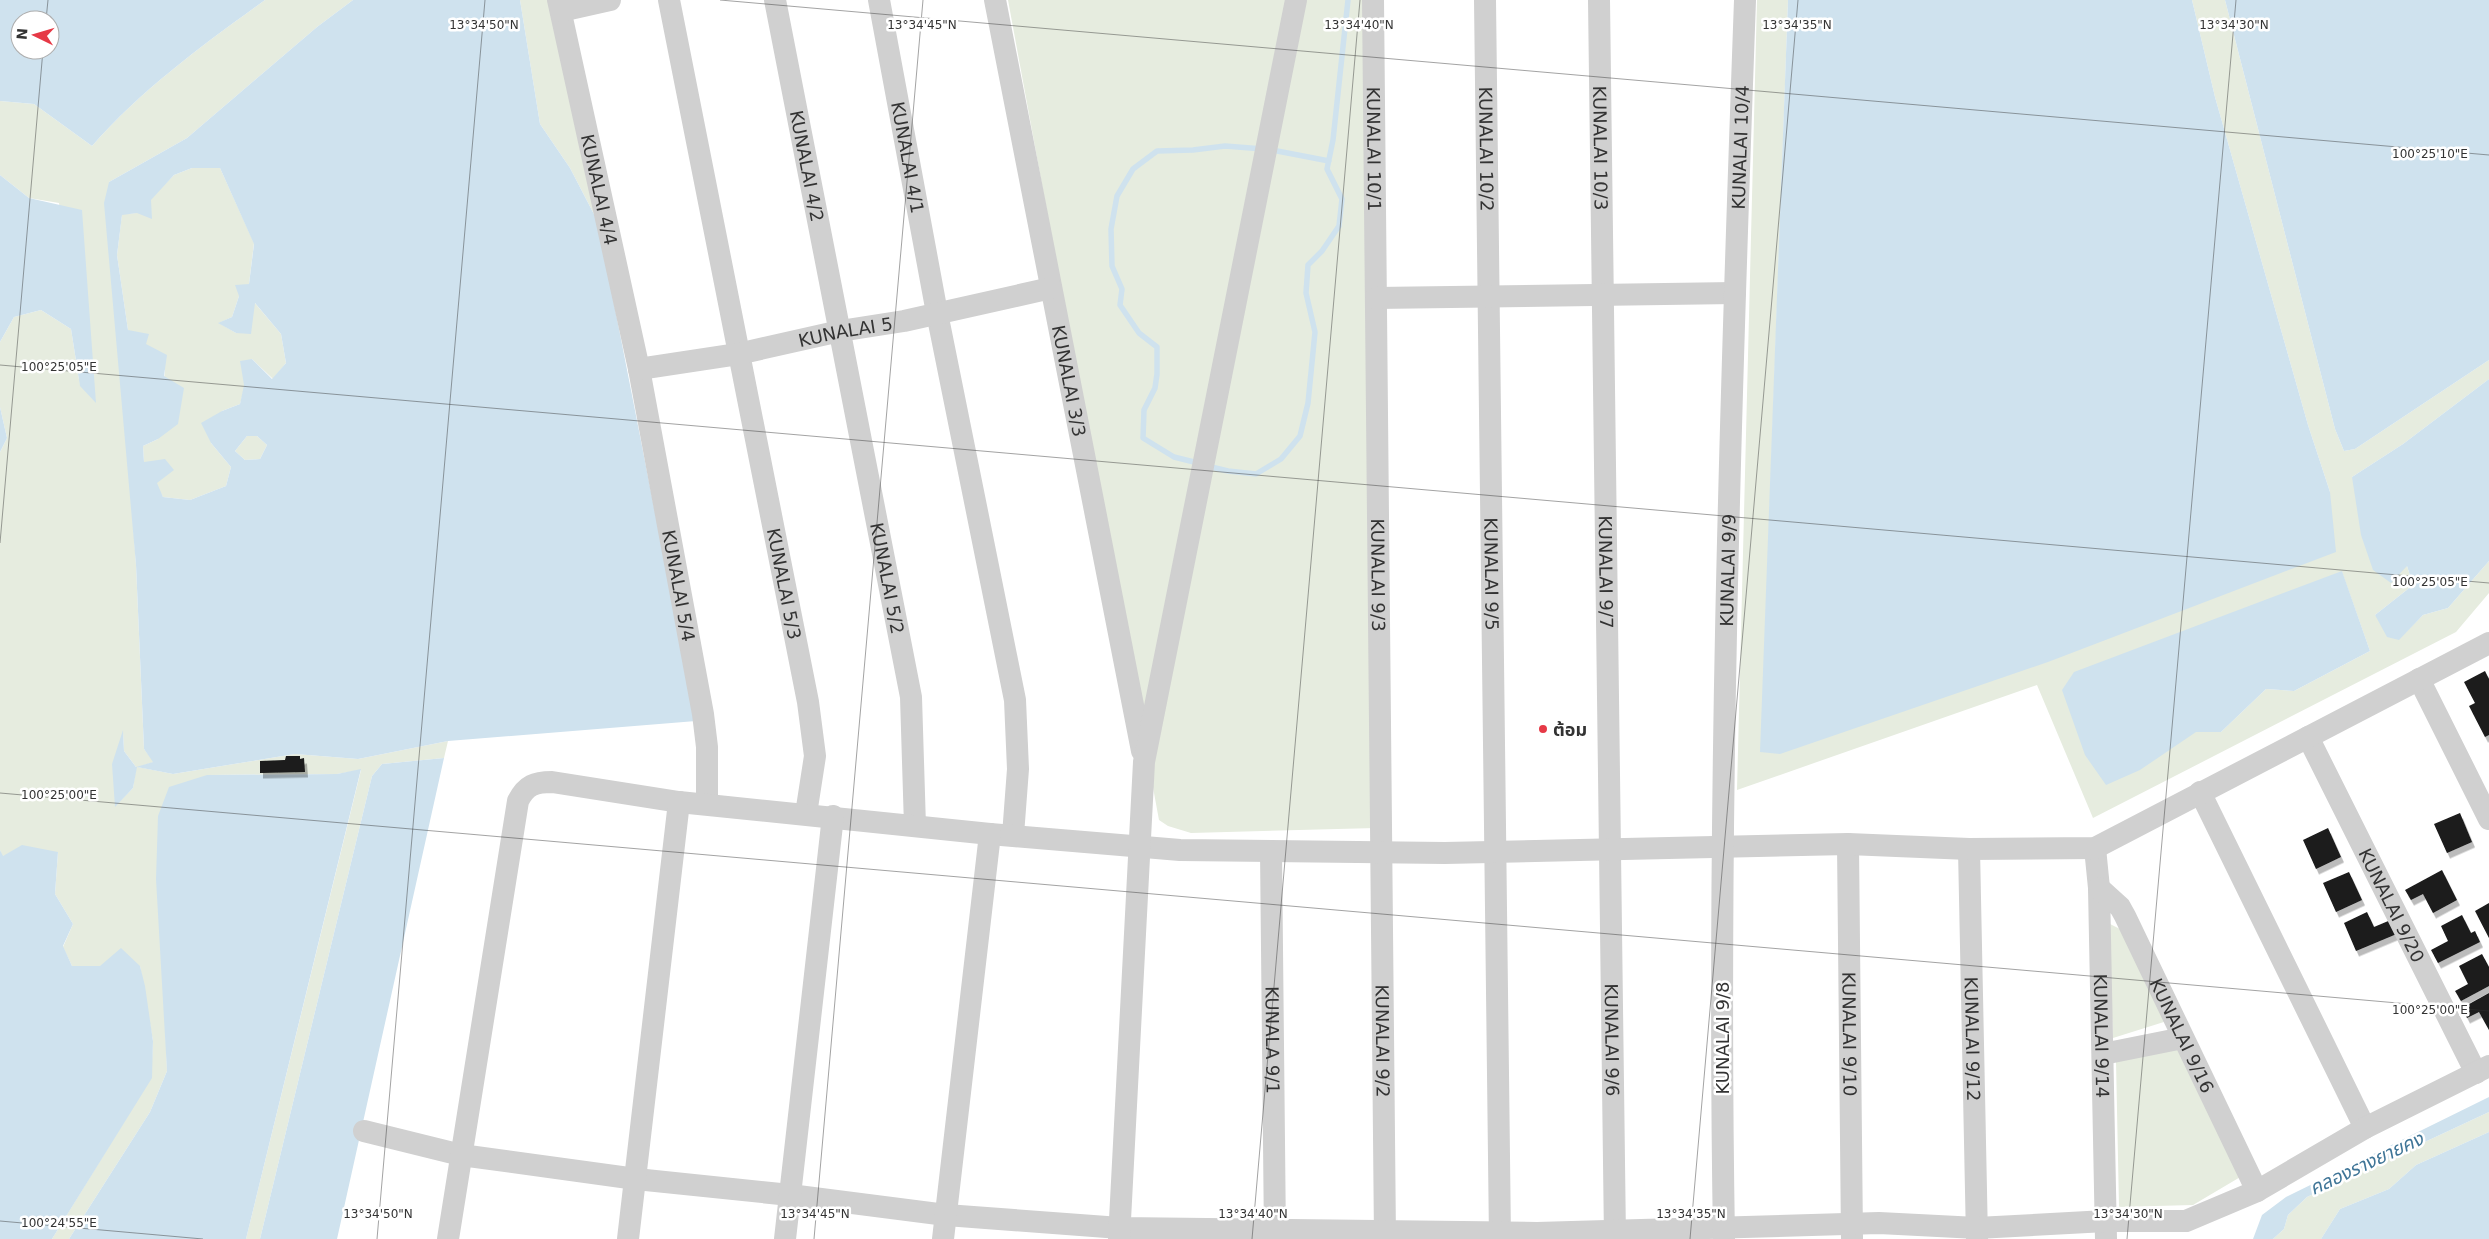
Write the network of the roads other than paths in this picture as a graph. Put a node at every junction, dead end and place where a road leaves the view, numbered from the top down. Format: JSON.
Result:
{"nodes":[{"id":1,"x":610,"y":0,"type":"edge"},
{"id":2,"x":669,"y":0,"type":"edge"},
{"id":3,"x":775,"y":0,"type":"edge"},
{"id":4,"x":879,"y":0,"type":"edge"},
{"id":5,"x":995,"y":0,"type":"edge"},
{"id":6,"x":1296,"y":0,"type":"edge"},
{"id":7,"x":1373,"y":0,"type":"edge"},
{"id":8,"x":1485,"y":0,"type":"edge"},
{"id":9,"x":1599,"y":0,"type":"edge"},
{"id":10,"x":1746,"y":0,"type":"edge"},
{"id":11,"x":559,"y":5,"type":"edge"},
{"id":12,"x":1051,"y":288,"type":"junction"},
{"id":13,"x":1735,"y":293,"type":"junction"},
{"id":14,"x":1603,"y":295,"type":"junction"},
{"id":15,"x":1487,"y":296,"type":"junction"},
{"id":16,"x":1376,"y":298,"type":"junction"},
{"id":17,"x":937,"y":314,"type":"junction"},
{"id":18,"x":840,"y":331,"type":"junction"},
{"id":19,"x":738,"y":354,"type":"junction"},
{"id":20,"x":639,"y":369,"type":"junction"},
{"id":21,"x":2489,"y":643,"type":"edge"},
{"id":22,"x":2419,"y":679,"type":"junction"},
{"id":23,"x":2308,"y":737,"type":"junction"},
{"id":24,"x":1144,"y":762,"type":"junction"},
{"id":25,"x":2200,"y":792,"type":"junction"},
{"id":26,"x":679,"y":802,"type":"junction"},
{"id":27,"x":707,"y":803,"type":"junction"},
{"id":28,"x":806,"y":814,"type":"junction"},
{"id":29,"x":833,"y":816,"type":"junction"},
{"id":30,"x":2489,"y":819,"type":"edge"},
{"id":31,"x":915,"y":826,"type":"junction"},
{"id":32,"x":990,"y":834,"type":"junction"},
{"id":33,"x":1013,"y":835,"type":"junction"},
{"id":34,"x":1848,"y":844,"type":"junction"},
{"id":35,"x":1138,"y":846,"type":"junction"},
{"id":36,"x":1722,"y":848,"type":"junction"},
{"id":37,"x":2095,"y":848,"type":"junction"},
{"id":38,"x":1969,"y":849,"type":"junction"},
{"id":39,"x":1610,"y":850,"type":"junction"},
{"id":40,"x":1271,"y":851,"type":"junction"},
{"id":41,"x":1381,"y":852,"type":"junction"},
{"id":42,"x":1495,"y":852,"type":"junction"},
{"id":43,"x":2099,"y":888,"type":"junction"},
{"id":44,"x":2182,"y":1038,"type":"junction"},
{"id":45,"x":2103,"y":1054,"type":"junction"},
{"id":46,"x":2482,"y":1069,"type":"edge"},
{"id":47,"x":2365,"y":1128,"type":"junction"},
{"id":48,"x":364,"y":1131,"type":"dead end"},
{"id":49,"x":461,"y":1155,"type":"junction"},
{"id":50,"x":636,"y":1179,"type":"junction"},
{"id":51,"x":2257,"y":1192,"type":"junction"},
{"id":52,"x":790,"y":1195,"type":"junction"},
{"id":53,"x":946,"y":1216,"type":"junction"},
{"id":54,"x":2106,"y":1230,"type":"edge"},
{"id":55,"x":1852,"y":1231,"type":"edge"},
{"id":56,"x":1119,"y":1233,"type":"edge"},
{"id":57,"x":1724,"y":1233,"type":"edge"},
{"id":58,"x":1977,"y":1233,"type":"edge"},
{"id":59,"x":1275,"y":1234,"type":"edge"},
{"id":60,"x":1385,"y":1235,"type":"edge"},
{"id":61,"x":1615,"y":1235,"type":"edge"},
{"id":62,"x":1500,"y":1236,"type":"edge"},
{"id":63,"x":448,"y":1239,"type":"edge"},
{"id":64,"x":628,"y":1239,"type":"edge"},
{"id":65,"x":785,"y":1239,"type":"edge"},
{"id":66,"x":943,"y":1239,"type":"edge"}],
"edges":[{"from":1,"to":11,"type":"street"},
{"from":2,"to":19,"type":"street","name":"KUNALAI 5/3"},
{"from":3,"to":18,"type":"street","name":"KUNALAI 4/2"},
{"from":4,"to":17,"type":"street","name":"KUNALAI 4/1"},
{"from":5,"to":12,"type":"street","name":"KUNALAI 3/3"},
{"from":6,"to":24,"type":"street"},
{"from":7,"to":16,"type":"street","name":"KUNALAI 10/1"},
{"from":8,"to":15,"type":"street","name":"KUNALAI 10/2"},
{"from":9,"to":14,"type":"street","name":"KUNALAI 10/3"},
{"from":10,"to":13,"type":"street","name":"KUNALAI 10/4"},
{"from":11,"to":20,"type":"street","name":"KUNALAI 4/4"},
{"from":12,"to":17,"type":"street","name":"KUNALAI 5"},
{"from":12,"to":24,"type":"street","name":"KUNALAI 3/3"},
{"from":13,"to":14,"type":"street"},
{"from":13,"to":36,"type":"street","name":"KUNALAI 9/9"},
{"from":14,"to":15,"type":"street"},
{"from":14,"to":39,"type":"street","name":"KUNALAI 9/7"},
{"from":15,"to":16,"type":"street"},
{"from":15,"to":42,"type":"street","name":"KUNALAI 9/5"},
{"from":16,"to":41,"type":"street","name":"KUNALAI 9/3"},
{"from":17,"to":18,"type":"street","name":"KUNALAI 5"},
{"from":17,"to":33,"type":"street","name":"KUNALAI 4/1"},
{"from":18,"to":19,"type":"street","name":"KUNALAI 5"},
{"from":18,"to":31,"type":"street","name":"KUNALAI 5/2"},
{"from":19,"to":20,"type":"street","name":"KUNALAI 5"},
{"from":19,"to":28,"type":"street","name":"KUNALAI 5/3"},
{"from":20,"to":27,"type":"street","name":"KUNALAI 5/4"},
{"from":21,"to":22,"type":"street"},
{"from":22,"to":23,"type":"street"},
{"from":22,"to":30,"type":"street"},
{"from":23,"to":25,"type":"street"},
{"from":23,"to":46,"type":"street","name":"KUNALAI 9/20"},
{"from":24,"to":35,"type":"street"},
{"from":25,"to":37,"type":"street"},
{"from":25,"to":47,"type":"street"},
{"from":26,"to":27,"type":"street"},
{"from":26,"to":49,"type":"street"},
{"from":26,"to":50,"type":"street"},
{"from":27,"to":28,"type":"street"},
{"from":28,"to":29,"type":"street"},
{"from":29,"to":31,"type":"street"},
{"from":29,"to":52,"type":"street"},
{"from":31,"to":32,"type":"street"},
{"from":32,"to":33,"type":"street"},
{"from":32,"to":53,"type":"street"},
{"from":33,"to":35,"type":"street"},
{"from":34,"to":36,"type":"street"},
{"from":34,"to":38,"type":"street"},
{"from":34,"to":55,"type":"street","name":"KUNALAI 9/10"},
{"from":35,"to":40,"type":"street"},
{"from":35,"to":56,"type":"street"},
{"from":36,"to":39,"type":"street"},
{"from":36,"to":57,"type":"street","name":"KUNALAI 9/8"},
{"from":37,"to":38,"type":"street"},
{"from":37,"to":43,"type":"street","name":"KUNALAI 9/14"},
{"from":38,"to":58,"type":"street","name":"KUNALAI 9/12"},
{"from":39,"to":42,"type":"street"},
{"from":39,"to":61,"type":"street","name":"KUNALAI 9/6"},
{"from":40,"to":41,"type":"street"},
{"from":40,"to":59,"type":"street","name":"KUNALA 9/1"},
{"from":41,"to":42,"type":"street"},
{"from":41,"to":60,"type":"street","name":"KUNALAI 9/2"},
{"from":42,"to":62,"type":"street","name":"KUNALAI 9/5"},
{"from":43,"to":44,"type":"street","name":"KUNALAI 9/16"},
{"from":43,"to":45,"type":"street","name":"KUNALAI 9/14"},
{"from":44,"to":45,"type":"street"},
{"from":44,"to":51,"type":"street","name":"KUNALAI 9/16"},
{"from":45,"to":54,"type":"street","name":"KUNALAI 9/14"},
{"from":46,"to":47,"type":"street"},
{"from":47,"to":51,"type":"street"},
{"from":48,"to":49,"type":"street"},
{"from":49,"to":50,"type":"street"},
{"from":49,"to":63,"type":"street"},
{"from":50,"to":52,"type":"street"},
{"from":50,"to":64,"type":"street"},
{"from":51,"to":54,"type":"street"},
{"from":52,"to":53,"type":"street"},
{"from":52,"to":65,"type":"street"},
{"from":53,"to":56,"type":"street"},
{"from":53,"to":66,"type":"street"},
{"from":54,"to":58,"type":"street"},
{"from":55,"to":57,"type":"street"},
{"from":55,"to":58,"type":"street"},
{"from":56,"to":59,"type":"street"},
{"from":57,"to":61,"type":"street"},
{"from":59,"to":60,"type":"street"},
{"from":60,"to":62,"type":"street"},
{"from":61,"to":62,"type":"street"}]}
